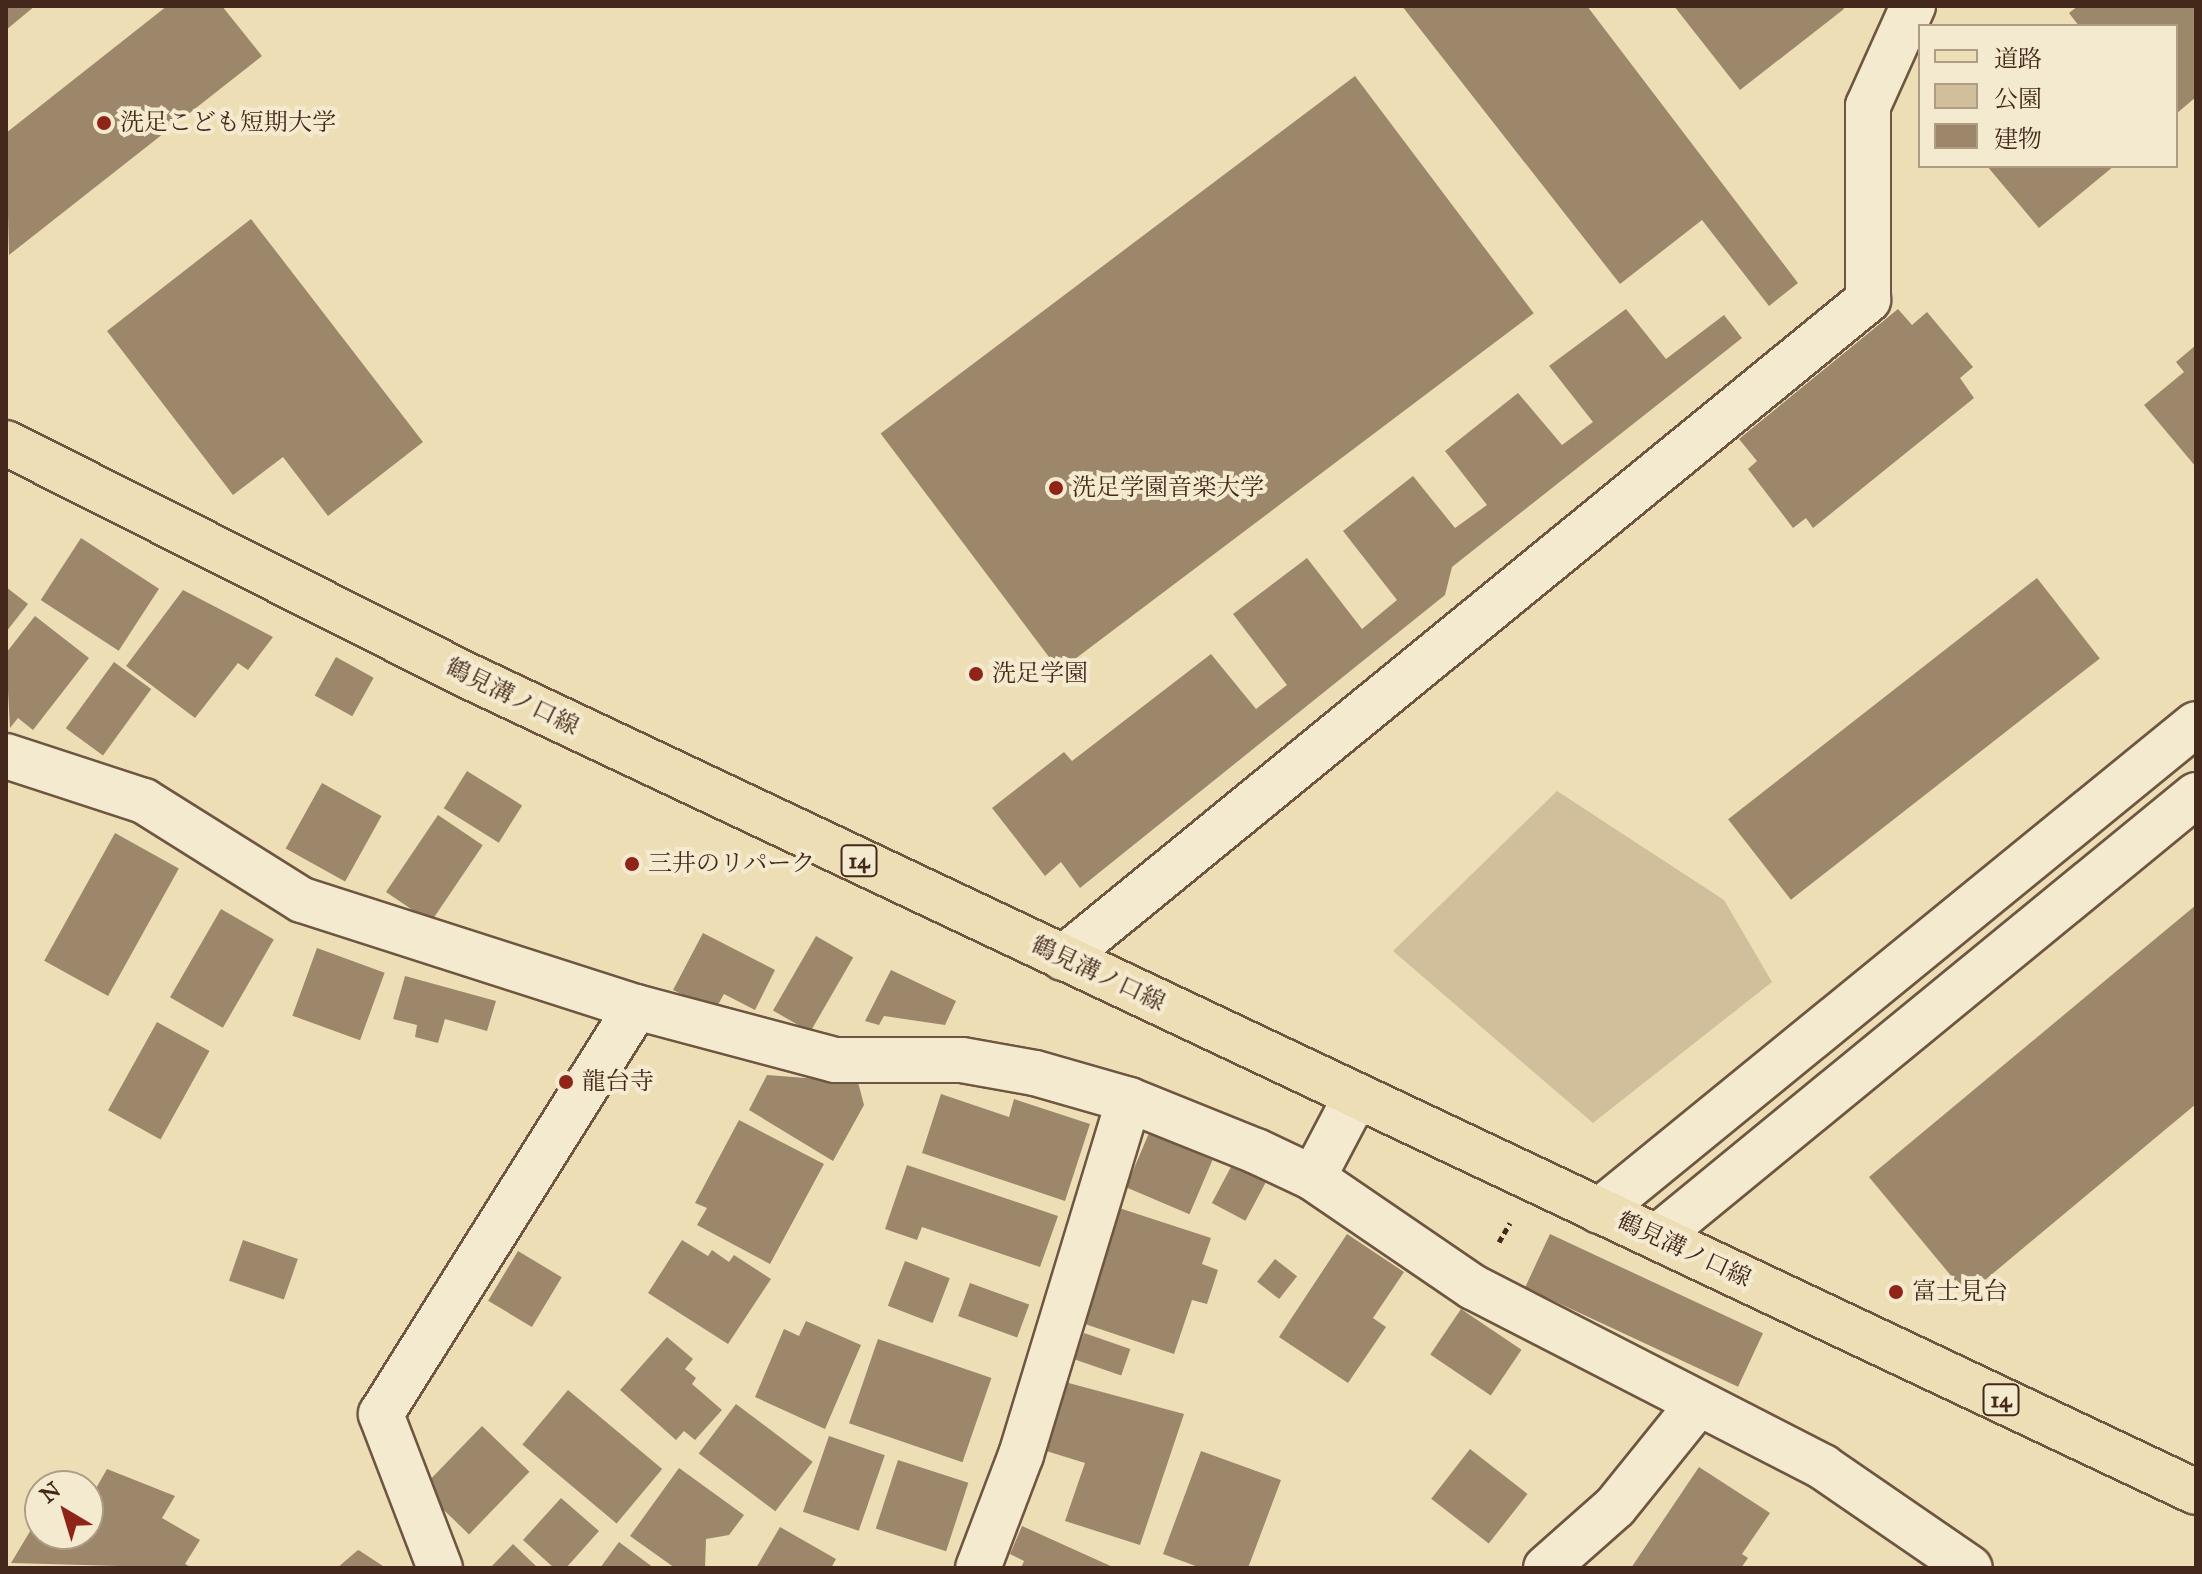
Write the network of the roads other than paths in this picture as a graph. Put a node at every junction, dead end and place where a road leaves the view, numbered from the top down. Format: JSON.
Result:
{"nodes":[{"id":1,"x":1913,"y":6,"type":"edge"},
{"id":2,"x":6,"y":443,"type":"edge"},
{"id":3,"x":2196,"y":724,"type":"edge"},
{"id":4,"x":6,"y":756,"type":"edge"},
{"id":5,"x":2196,"y":795,"type":"edge"},
{"id":6,"x":1063,"y":958,"type":"junction"},
{"id":7,"x":636,"y":1007,"type":"junction"},
{"id":8,"x":1356,"y":1096,"type":"junction"},
{"id":9,"x":1129,"y":1100,"type":"junction"},
{"id":10,"x":1313,"y":1178,"type":"junction"},
{"id":11,"x":1599,"y":1211,"type":"junction"},
{"id":12,"x":1657,"y":1237,"type":"junction"},
{"id":13,"x":1698,"y":1404,"type":"junction"},
{"id":14,"x":2196,"y":1492,"type":"edge"},
{"id":15,"x":440,"y":1568,"type":"edge"},
{"id":16,"x":978,"y":1568,"type":"edge"},
{"id":17,"x":1546,"y":1568,"type":"edge"},
{"id":18,"x":1970,"y":1568,"type":"edge"}],
"edges":[{"from":1,"to":6,"type":"street"},
{"from":2,"to":6,"type":"main road","name":"鶴見溝ノ口線","number":"14"},
{"from":3,"to":11,"type":"street"},
{"from":4,"to":7,"type":"street"},
{"from":5,"to":12,"type":"street"},
{"from":6,"to":8,"type":"main road","name":"鶴見溝ノ口線","number":"14"},
{"from":7,"to":9,"type":"street"},
{"from":7,"to":15,"type":"street"},
{"from":8,"to":10,"type":"street"},
{"from":8,"to":11,"type":"main road","name":"鶴見溝ノ口線","number":"14"},
{"from":9,"to":10,"type":"street"},
{"from":9,"to":16,"type":"street"},
{"from":10,"to":13,"type":"street"},
{"from":11,"to":12,"type":"main road","name":"鶴見溝ノ口線","number":"14"},
{"from":12,"to":14,"type":"main road","name":"鶴見溝ノ口線","number":"14"},
{"from":13,"to":17,"type":"street"},
{"from":13,"to":18,"type":"street"}]}
